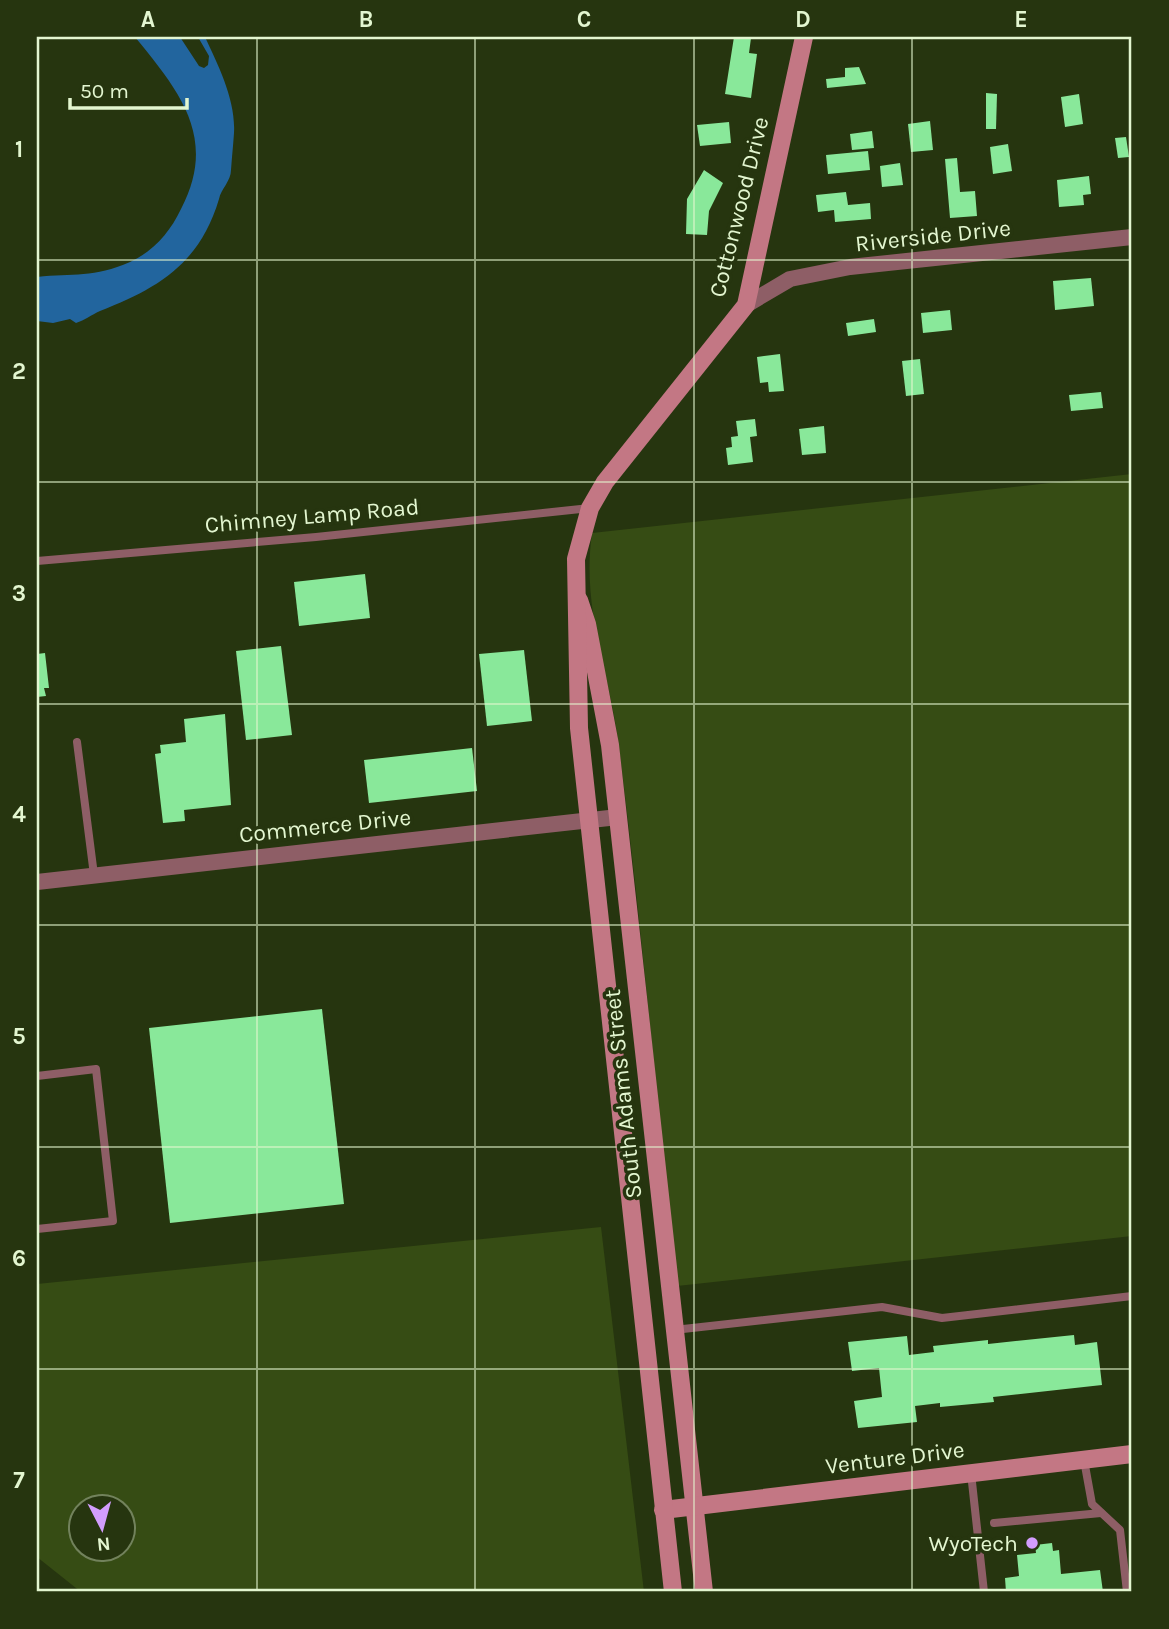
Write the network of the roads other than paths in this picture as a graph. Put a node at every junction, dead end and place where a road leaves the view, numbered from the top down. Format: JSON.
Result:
{"nodes":[{"id":1,"x":804,"y":37,"type":"edge"},
{"id":2,"x":1132,"y":237,"type":"edge"},
{"id":3,"x":746,"y":305,"type":"junction"},
{"id":4,"x":590,"y":508,"type":"junction"},
{"id":5,"x":37,"y":561,"type":"edge"},
{"id":6,"x":576,"y":594,"type":"junction"},
{"id":7,"x":77,"y":742,"type":"dead end"},
{"id":8,"x":618,"y":817,"type":"junction"},
{"id":9,"x":588,"y":820,"type":"junction"},
{"id":10,"x":94,"y":875,"type":"junction"},
{"id":11,"x":37,"y":881,"type":"edge"},
{"id":12,"x":37,"y":1076,"type":"edge"},
{"id":13,"x":37,"y":1229,"type":"edge"},
{"id":14,"x":1132,"y":1296,"type":"edge"},
{"id":15,"x":674,"y":1330,"type":"junction"},
{"id":16,"x":1132,"y":1454,"type":"edge"},
{"id":17,"x":1084,"y":1460,"type":"junction"},
{"id":18,"x":971,"y":1473,"type":"junction"},
{"id":19,"x":695,"y":1506,"type":"junction"},
{"id":20,"x":663,"y":1510,"type":"junction"},
{"id":21,"x":1101,"y":1513,"type":"junction"},
{"id":22,"x":993,"y":1523,"type":"dead end"},
{"id":23,"x":673,"y":1592,"type":"edge"},
{"id":24,"x":704,"y":1592,"type":"edge"},
{"id":25,"x":984,"y":1592,"type":"edge"},
{"id":26,"x":1127,"y":1592,"type":"edge"}],
"edges":[{"from":1,"to":3,"type":"street","name":"Cottonwood Drive"},
{"from":2,"to":3,"type":"street","name":"Riverside Drive"},
{"from":3,"to":4,"type":"street","name":"Cottonwood Drive"},
{"from":4,"to":5,"type":"lane","name":"Chimney Lamp Road"},
{"from":4,"to":6,"type":"street","name":"South Adams Street"},
{"from":6,"to":8,"type":"street","name":"South Adams Street"},
{"from":6,"to":9,"type":"street","name":"South Adams Street"},
{"from":7,"to":10,"type":"lane"},
{"from":8,"to":9,"type":"street","name":"Commerce Drive"},
{"from":8,"to":15,"type":"street","name":"South Adams Street"},
{"from":9,"to":10,"type":"street","name":"Commerce Drive"},
{"from":9,"to":20,"type":"street","name":"South Adams Street"},
{"from":10,"to":11,"type":"street","name":"Commerce Drive"},
{"from":12,"to":13,"type":"lane"},
{"from":14,"to":15,"type":"lane"},
{"from":15,"to":19,"type":"street","name":"South Adams Street"},
{"from":16,"to":17,"type":"street","name":"Venture Drive"},
{"from":17,"to":18,"type":"street","name":"Venture Drive"},
{"from":17,"to":21,"type":"lane"},
{"from":18,"to":19,"type":"street","name":"Venture Drive"},
{"from":18,"to":25,"type":"lane"},
{"from":19,"to":20,"type":"street","name":"Venture Drive"},
{"from":19,"to":24,"type":"street","name":"South Adams Street"},
{"from":20,"to":23,"type":"street","name":"South Adams Street"},
{"from":21,"to":22,"type":"lane"},
{"from":21,"to":26,"type":"lane"}]}
